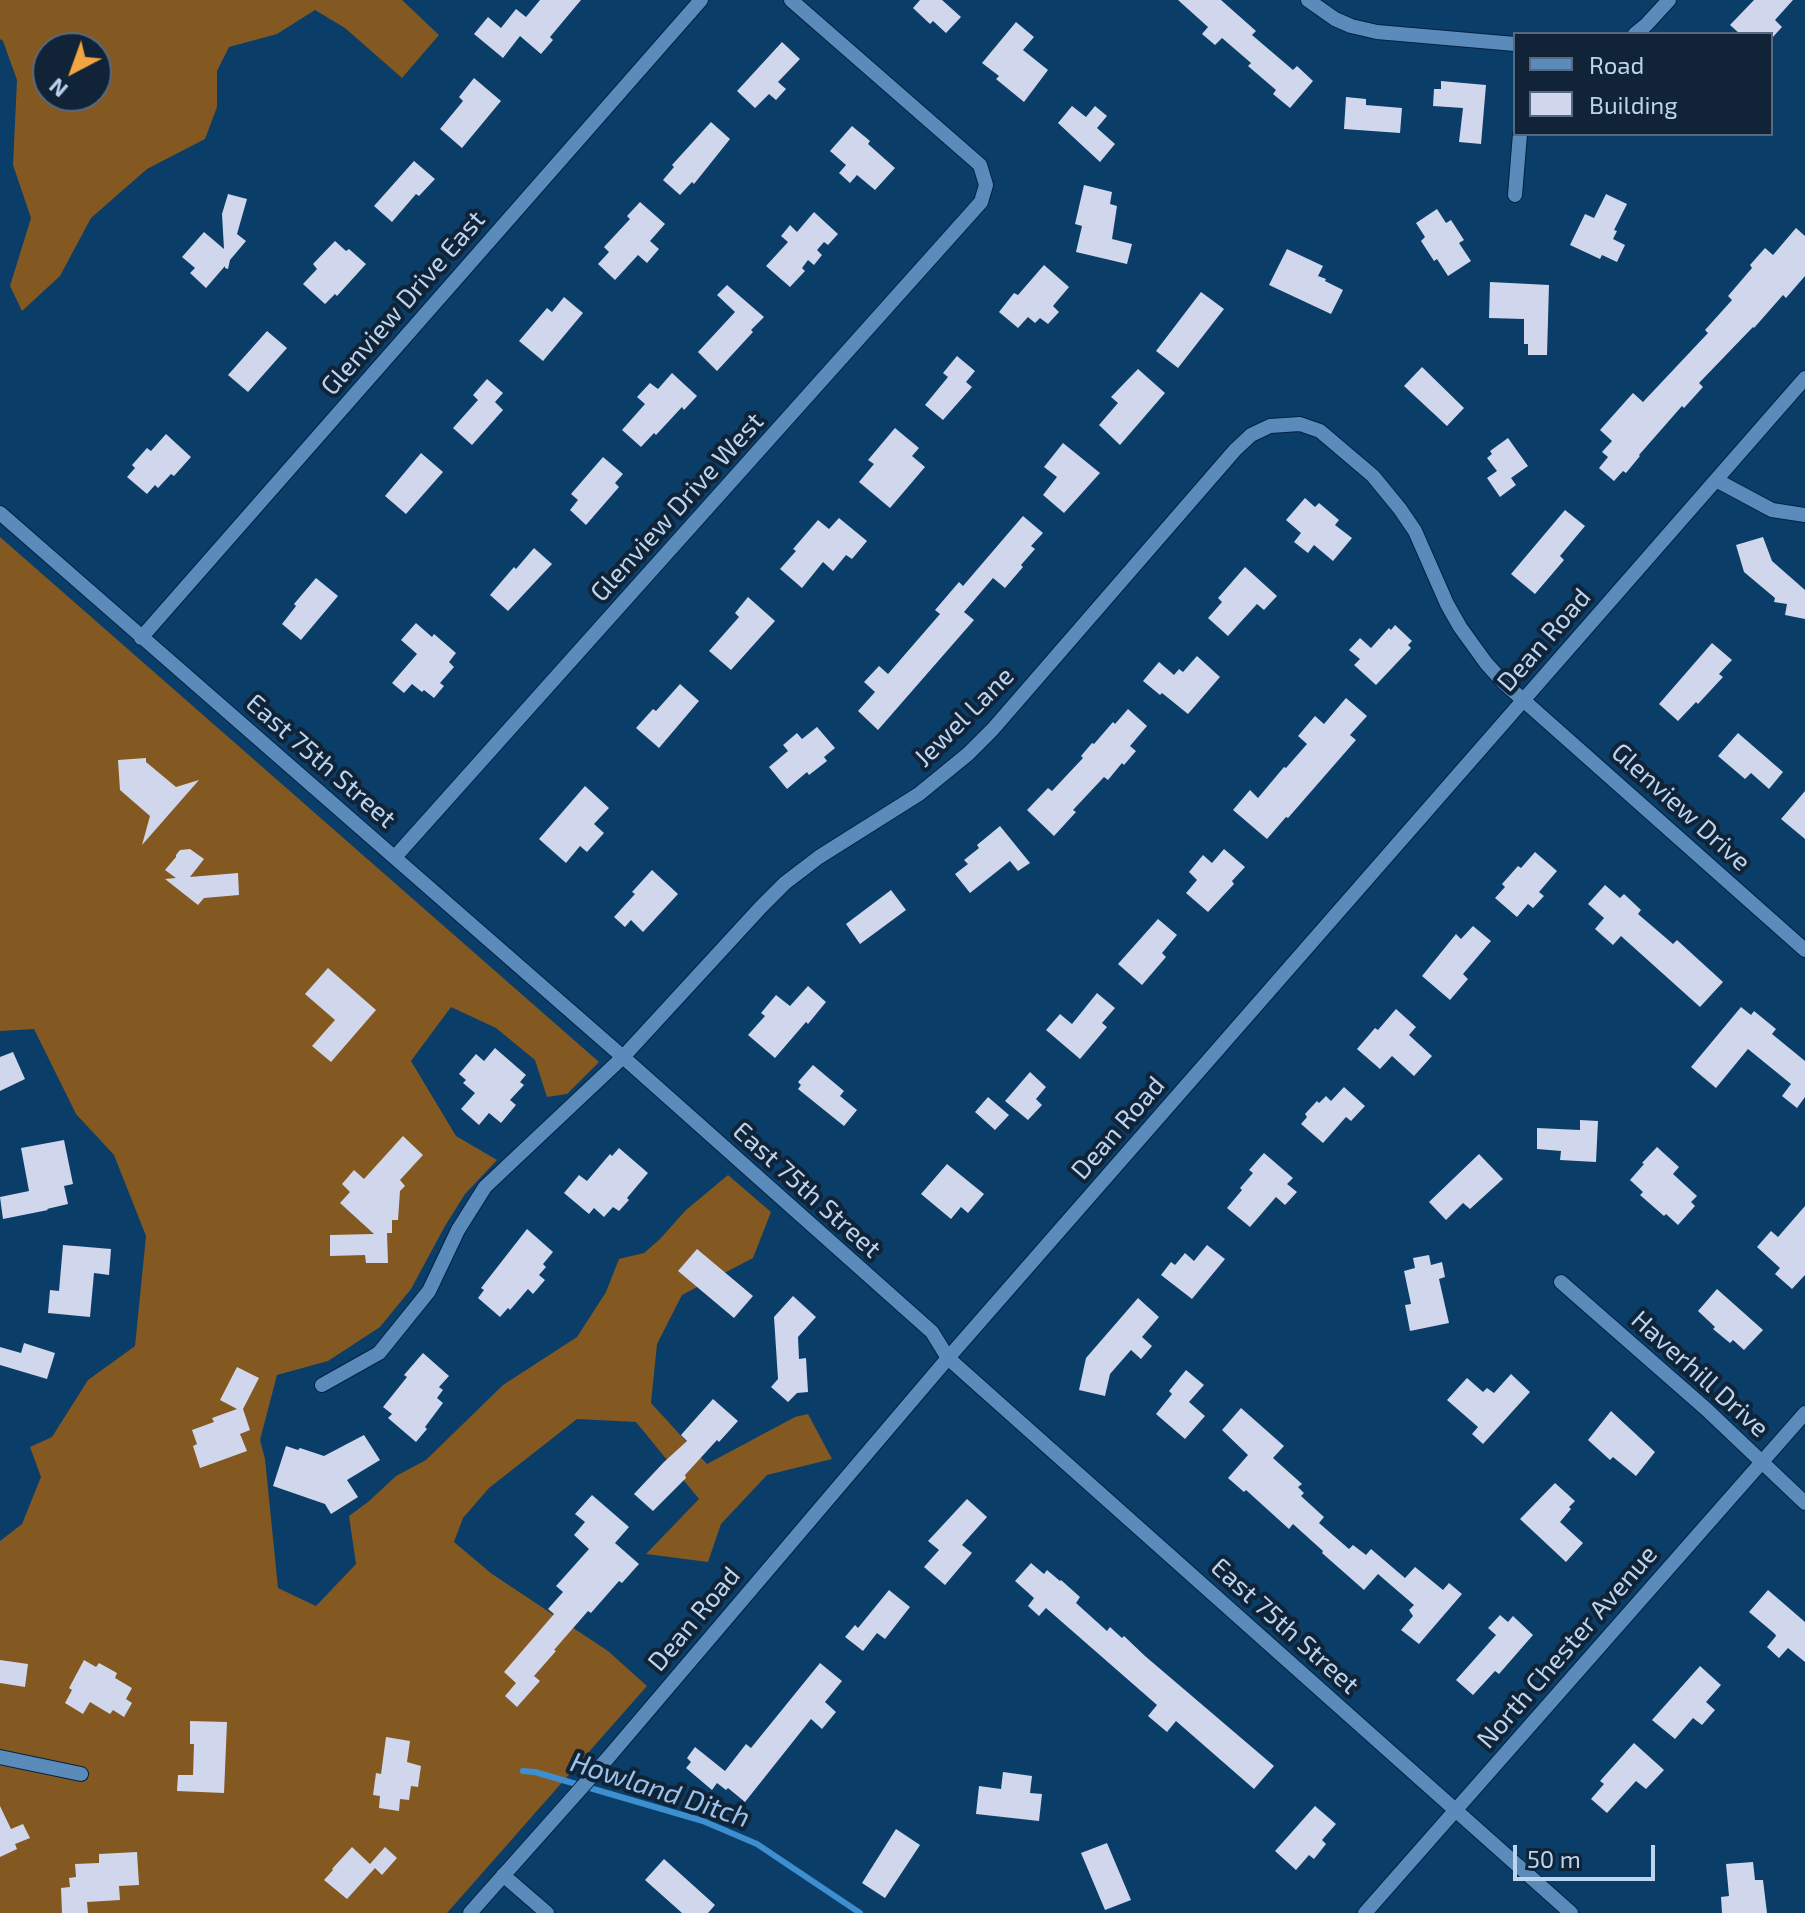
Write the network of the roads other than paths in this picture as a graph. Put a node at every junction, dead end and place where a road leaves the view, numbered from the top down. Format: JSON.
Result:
{"nodes":[{"id":1,"x":701,"y":0,"type":"edge"},
{"id":2,"x":791,"y":0,"type":"edge"},
{"id":3,"x":1308,"y":0,"type":"edge"},
{"id":4,"x":1669,"y":0,"type":"edge"},
{"id":5,"x":1637,"y":32,"type":"edge"},
{"id":6,"x":1513,"y":44,"type":"edge"},
{"id":7,"x":1520,"y":136,"type":"edge"},
{"id":8,"x":1515,"y":195,"type":"dead end"},
{"id":9,"x":1805,"y":378,"type":"edge"},
{"id":10,"x":1283,"y":424,"type":"joint"},
{"id":11,"x":1716,"y":480,"type":"junction"},
{"id":12,"x":0,"y":513,"type":"edge"},
{"id":13,"x":1805,"y":515,"type":"edge"},
{"id":14,"x":141,"y":638,"type":"junction"},
{"id":15,"x":1524,"y":700,"type":"junction"},
{"id":16,"x":395,"y":857,"type":"junction"},
{"id":17,"x":1805,"y":950,"type":"edge"},
{"id":18,"x":623,"y":1057,"type":"junction"},
{"id":19,"x":1561,"y":1282,"type":"dead end"},
{"id":20,"x":948,"y":1358,"type":"junction"},
{"id":21,"x":322,"y":1385,"type":"dead end"},
{"id":22,"x":1805,"y":1413,"type":"edge"},
{"id":23,"x":1762,"y":1462,"type":"junction"},
{"id":24,"x":1805,"y":1503,"type":"edge"},
{"id":25,"x":0,"y":1757,"type":"edge"},
{"id":26,"x":81,"y":1774,"type":"dead end"},
{"id":27,"x":1456,"y":1810,"type":"junction"},
{"id":28,"x":503,"y":1875,"type":"junction"},
{"id":29,"x":470,"y":1913,"type":"edge"},
{"id":30,"x":547,"y":1913,"type":"edge"},
{"id":31,"x":1365,"y":1913,"type":"edge"},
{"id":32,"x":1571,"y":1913,"type":"edge"}],
"edges":[{"from":1,"to":14,"type":"street","name":"Glenview Drive East"},
{"from":2,"to":16,"type":"street","name":"Glenview Drive West"},
{"from":3,"to":6,"type":"street"},
{"from":4,"to":5,"type":"street"},
{"from":7,"to":8,"type":"street"},
{"from":9,"to":11,"type":"street","name":"Dean Road"},
{"from":10,"to":15,"type":"street","name":"Glenview Drive"},
{"from":10,"to":18,"type":"street","name":"Jewel Lane"},
{"from":11,"to":13,"type":"street"},
{"from":11,"to":15,"type":"street","name":"Dean Road"},
{"from":12,"to":14,"type":"street","name":"East 75th Street"},
{"from":14,"to":16,"type":"street","name":"East 75th Street"},
{"from":15,"to":17,"type":"street","name":"Glenview Drive"},
{"from":15,"to":20,"type":"street","name":"Dean Road"},
{"from":16,"to":18,"type":"street","name":"East 75th Street"},
{"from":18,"to":20,"type":"street","name":"East 75th Street"},
{"from":18,"to":21,"type":"street","name":"Jewel Lane"},
{"from":19,"to":23,"type":"street","name":"Haverhill Drive"},
{"from":20,"to":27,"type":"street","name":"East 75th Street"},
{"from":20,"to":28,"type":"street","name":"Dean Road"},
{"from":22,"to":23,"type":"street","name":"North Chester Avenue"},
{"from":23,"to":24,"type":"street","name":"Haverhill Drive"},
{"from":23,"to":27,"type":"street","name":"North Chester Avenue"},
{"from":25,"to":26,"type":"street"},
{"from":27,"to":31,"type":"street","name":"North Chester Avenue"},
{"from":27,"to":32,"type":"street","name":"East 75th Street"},
{"from":28,"to":29,"type":"street","name":"Dean Road"},
{"from":28,"to":30,"type":"street"}]}
